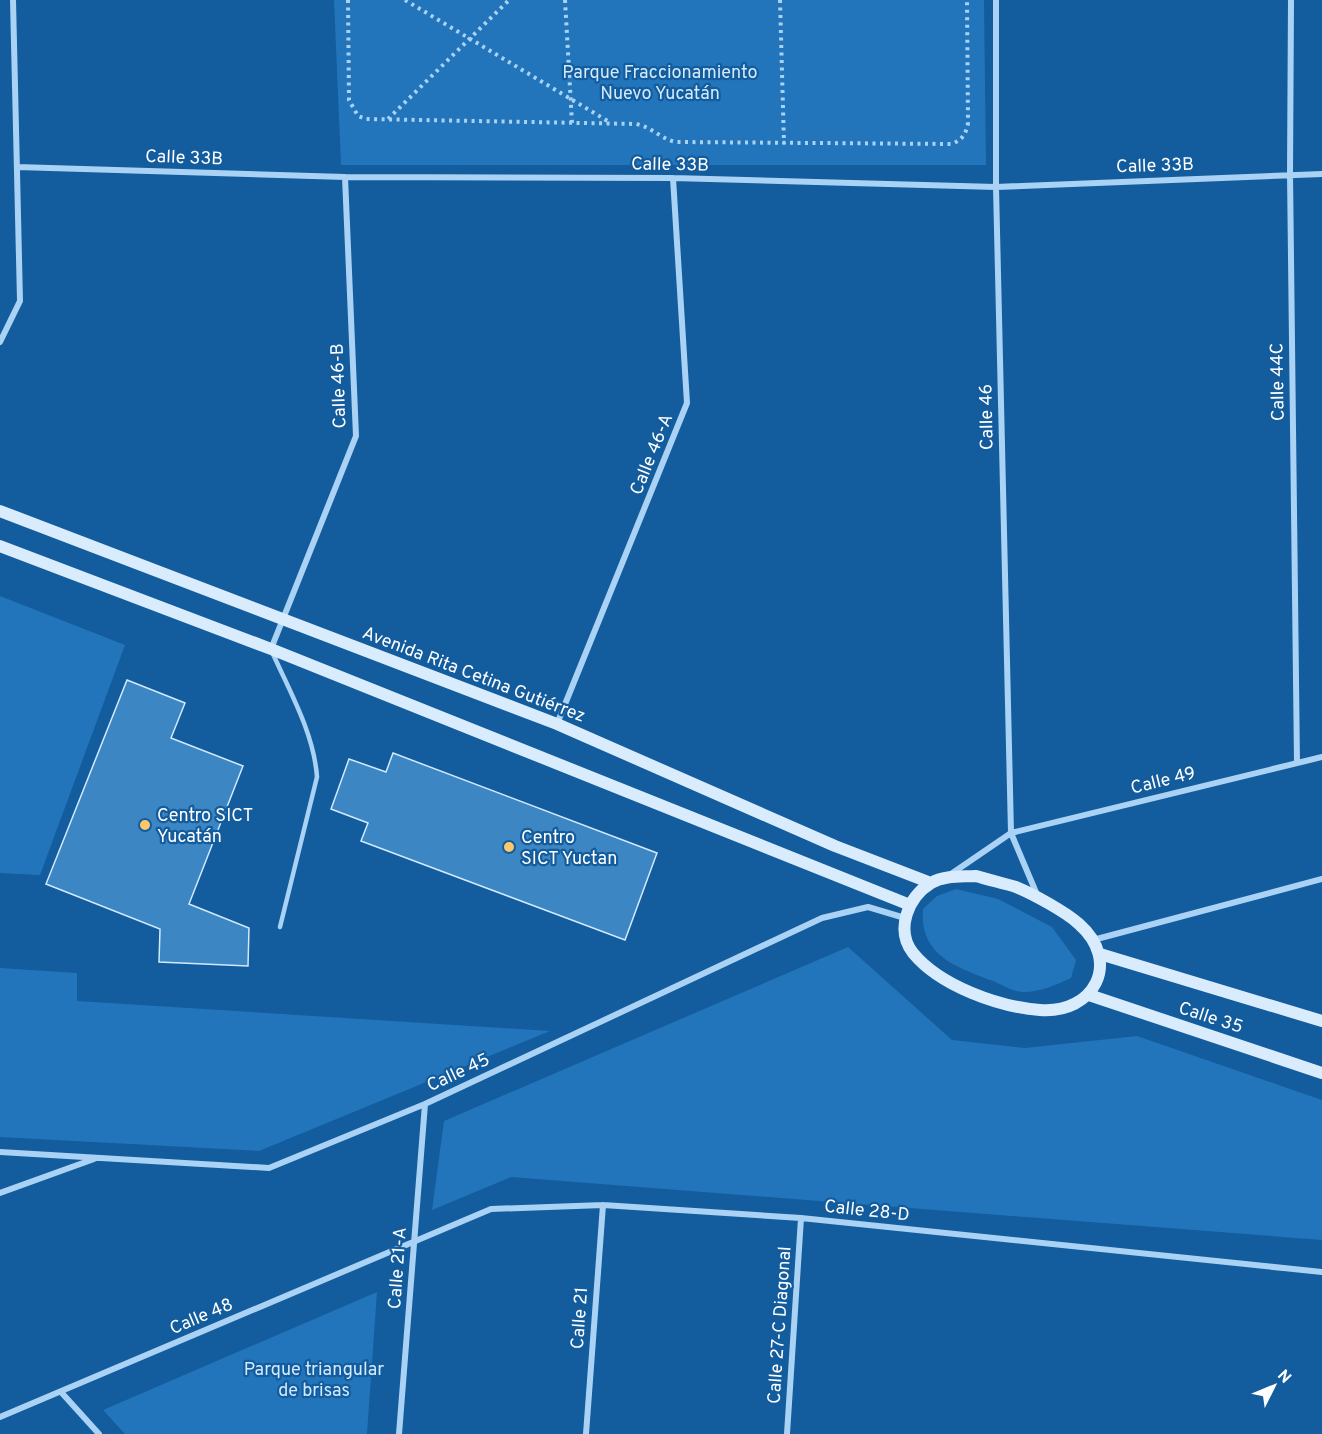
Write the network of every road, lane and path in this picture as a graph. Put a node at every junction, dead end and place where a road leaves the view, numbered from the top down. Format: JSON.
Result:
{"nodes":[{"id":1,"x":13,"y":0,"type":"edge"},
{"id":2,"x":348,"y":0,"type":"edge"},
{"id":3,"x":405,"y":0,"type":"edge"},
{"id":4,"x":509,"y":0,"type":"edge"},
{"id":5,"x":566,"y":0,"type":"edge"},
{"id":6,"x":780,"y":0,"type":"edge"},
{"id":7,"x":967,"y":0,"type":"edge"},
{"id":8,"x":996,"y":0,"type":"edge"},
{"id":9,"x":1291,"y":0,"type":"edge"},
{"id":10,"x":470,"y":39,"type":"junction"},
{"id":11,"x":570,"y":100,"type":"junction"},
{"id":12,"x":387,"y":119,"type":"junction"},
{"id":13,"x":572,"y":123,"type":"junction"},
{"id":14,"x":612,"y":124,"type":"junction"},
{"id":15,"x":784,"y":144,"type":"junction"},
{"id":16,"x":17,"y":167,"type":"junction"},
{"id":17,"x":1290,"y":174,"type":"junction"},
{"id":18,"x":1322,"y":174,"type":"edge"},
{"id":19,"x":345,"y":177,"type":"junction"},
{"id":20,"x":673,"y":178,"type":"junction"},
{"id":21,"x":996,"y":187,"type":"junction"},
{"id":22,"x":0,"y":342,"type":"edge"},
{"id":23,"x":0,"y":511,"type":"edge"},
{"id":24,"x":0,"y":546,"type":"edge"},
{"id":25,"x":282,"y":619,"type":"junction"},
{"id":26,"x":271,"y":649,"type":"junction"},
{"id":27,"x":556,"y":724,"type":"junction"},
{"id":28,"x":1322,"y":757,"type":"edge"},
{"id":29,"x":1298,"y":763,"type":"junction"},
{"id":30,"x":1011,"y":832,"type":"junction"},
{"id":31,"x":947,"y":877,"type":"junction"},
{"id":32,"x":1322,"y":879,"type":"edge"},
{"id":33,"x":931,"y":883,"type":"junction"},
{"id":34,"x":1040,"y":900,"type":"junction"},
{"id":35,"x":910,"y":905,"type":"junction"},
{"id":36,"x":905,"y":918,"type":"junction"},
{"id":37,"x":280,"y":927,"type":"dead end"},
{"id":38,"x":1093,"y":940,"type":"junction"},
{"id":39,"x":1100,"y":954,"type":"junction"},
{"id":40,"x":1089,"y":995,"type":"junction"},
{"id":41,"x":1322,"y":1022,"type":"edge"},
{"id":42,"x":1322,"y":1073,"type":"edge"},
{"id":43,"x":424,"y":1104,"type":"junction"},
{"id":44,"x":0,"y":1152,"type":"edge"},
{"id":45,"x":97,"y":1158,"type":"junction"},
{"id":46,"x":0,"y":1193,"type":"edge"},
{"id":47,"x":603,"y":1205,"type":"junction"},
{"id":48,"x":801,"y":1218,"type":"junction"},
{"id":49,"x":414,"y":1241,"type":"junction"},
{"id":50,"x":1322,"y":1272,"type":"edge"},
{"id":51,"x":61,"y":1392,"type":"junction"},
{"id":52,"x":0,"y":1417,"type":"edge"},
{"id":53,"x":99,"y":1434,"type":"edge"},
{"id":54,"x":399,"y":1434,"type":"edge"},
{"id":55,"x":586,"y":1434,"type":"edge"},
{"id":56,"x":787,"y":1434,"type":"edge"}],
"edges":[{"from":1,"to":16,"type":"street"},
{"from":2,"to":12,"type":"path"},
{"from":3,"to":10,"type":"path"},
{"from":4,"to":10,"type":"path"},
{"from":5,"to":11,"type":"path"},
{"from":6,"to":15,"type":"path"},
{"from":7,"to":15,"type":"path"},
{"from":8,"to":21,"type":"street","name":"Calle 46"},
{"from":9,"to":17,"type":"street","name":"Calle 44C"},
{"from":10,"to":11,"type":"path"},
{"from":10,"to":12,"type":"path"},
{"from":11,"to":13,"type":"path"},
{"from":11,"to":14,"type":"path"},
{"from":12,"to":13,"type":"path"},
{"from":13,"to":14,"type":"path"},
{"from":14,"to":15,"type":"path"},
{"from":16,"to":19,"type":"street","name":"Calle 33B"},
{"from":16,"to":22,"type":"street"},
{"from":17,"to":18,"type":"street","name":"Calle 33B"},
{"from":17,"to":21,"type":"street","name":"Calle 33B"},
{"from":17,"to":29,"type":"street","name":"Calle 44C"},
{"from":19,"to":20,"type":"street","name":"Calle 33B"},
{"from":19,"to":25,"type":"street","name":"Calle 46-B"},
{"from":20,"to":21,"type":"street","name":"Calle 33B"},
{"from":20,"to":27,"type":"street","name":"Calle 46-A"},
{"from":21,"to":30,"type":"street","name":"Calle 46"},
{"from":23,"to":25,"type":"street","name":"Avenida Rita Cetina Gutiérrez"},
{"from":24,"to":26,"type":"street"},
{"from":25,"to":26,"type":"street","name":"Calle 46-B"},
{"from":25,"to":27,"type":"street","name":"Avenida Rita Cetina Gutiérrez"},
{"from":26,"to":35,"type":"street"},
{"from":26,"to":37,"type":"lane"},
{"from":27,"to":33,"type":"street","name":"Avenida Rita Cetina Gutiérrez"},
{"from":28,"to":29,"type":"street","name":"Calle 49"},
{"from":29,"to":30,"type":"street","name":"Calle 49"},
{"from":30,"to":31,"type":"street"},
{"from":30,"to":34,"type":"street","name":"Calle 46"},
{"from":31,"to":33,"type":"street"},
{"from":31,"to":34,"type":"street"},
{"from":32,"to":38,"type":"street"},
{"from":33,"to":35,"type":"street"},
{"from":34,"to":38,"type":"street"},
{"from":35,"to":36,"type":"street"},
{"from":36,"to":40,"type":"street"},
{"from":36,"to":43,"type":"street","name":"Calle 45"},
{"from":38,"to":39,"type":"street"},
{"from":39,"to":40,"type":"street"},
{"from":39,"to":41,"type":"street","name":"Calle 35"},
{"from":40,"to":42,"type":"street","name":"Calle 35"},
{"from":43,"to":45,"type":"street","name":"Calle 45"},
{"from":43,"to":49,"type":"street","name":"Calle 21-A"},
{"from":44,"to":45,"type":"street","name":"Calle 45"},
{"from":45,"to":46,"type":"street"},
{"from":47,"to":48,"type":"street","name":"Calle 28-D"},
{"from":47,"to":49,"type":"street","name":"Calle 28-D"},
{"from":47,"to":55,"type":"street","name":"Calle 21"},
{"from":48,"to":50,"type":"street","name":"Calle 28-D"},
{"from":48,"to":56,"type":"street","name":"Calle 27-C Diagonal"},
{"from":49,"to":51,"type":"street","name":"Calle 48"},
{"from":49,"to":54,"type":"street","name":"Calle 21-A"},
{"from":51,"to":52,"type":"street","name":"Calle 48"},
{"from":51,"to":53,"type":"street"}]}
